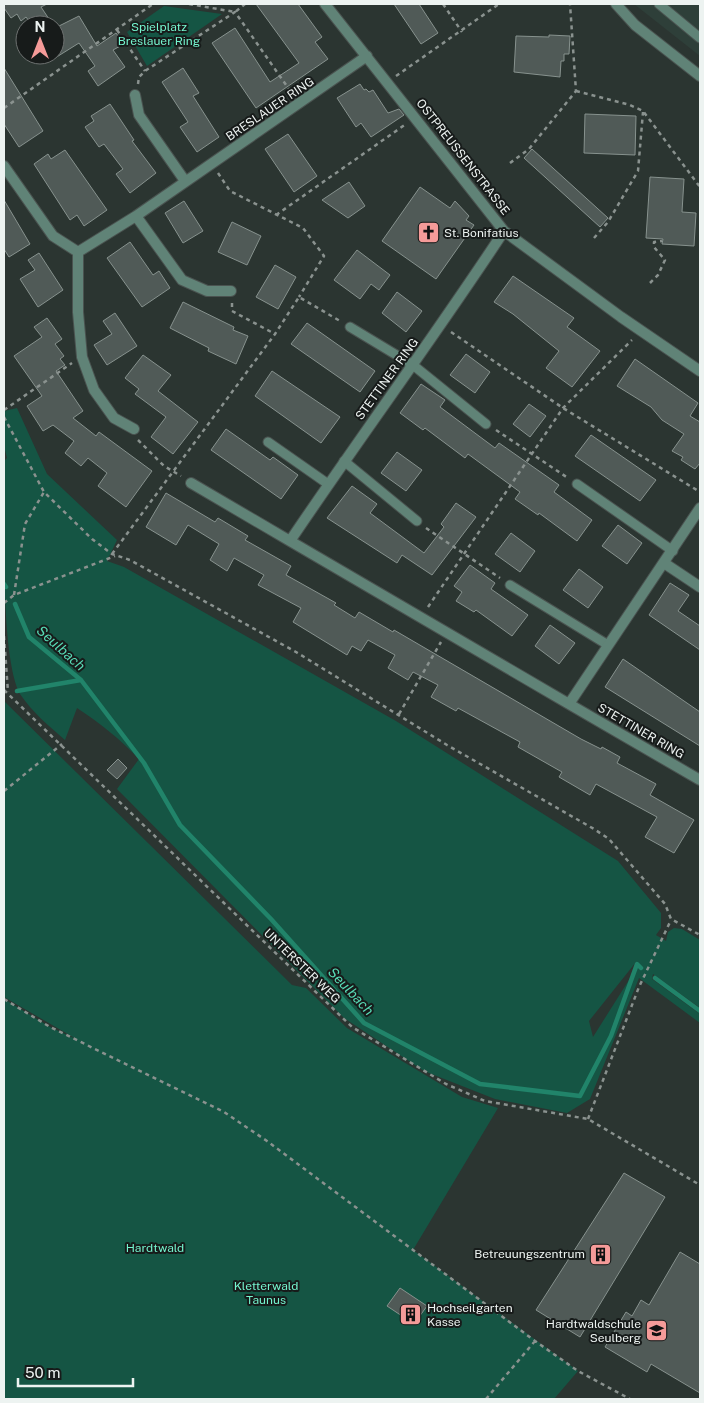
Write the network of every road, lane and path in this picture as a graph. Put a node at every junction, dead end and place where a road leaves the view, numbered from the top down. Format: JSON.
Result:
{"nodes":[{"id":1,"x":153,"y":4,"type":"edge"},
{"id":2,"x":189,"y":4,"type":"edge"},
{"id":3,"x":245,"y":4,"type":"edge"},
{"id":4,"x":325,"y":4,"type":"edge"},
{"id":5,"x":442,"y":4,"type":"edge"},
{"id":6,"x":500,"y":4,"type":"edge"},
{"id":7,"x":570,"y":4,"type":"edge"},
{"id":8,"x":616,"y":4,"type":"edge"},
{"id":9,"x":659,"y":4,"type":"edge"},
{"id":10,"x":235,"y":12,"type":"junction"},
{"id":11,"x":117,"y":30,"type":"junction"},
{"id":12,"x":462,"y":32,"type":"junction"},
{"id":13,"x":700,"y":38,"type":"edge"},
{"id":14,"x":367,"y":56,"type":"junction"},
{"id":15,"x":145,"y":71,"type":"junction"},
{"id":16,"x":700,"y":76,"type":"edge"},
{"id":17,"x":388,"y":82,"type":"junction"},
{"id":18,"x":576,"y":91,"type":"junction"},
{"id":19,"x":136,"y":96,"type":"joint"},
{"id":20,"x":300,"y":104,"type":"junction"},
{"id":21,"x":4,"y":108,"type":"edge"},
{"id":22,"x":643,"y":111,"type":"junction"},
{"id":23,"x":416,"y":117,"type":"junction"},
{"id":24,"x":212,"y":163,"type":"junction"},
{"id":25,"x":510,"y":163,"type":"dead end"},
{"id":26,"x":4,"y":166,"type":"edge"},
{"id":27,"x":185,"y":181,"type":"junction"},
{"id":28,"x":700,"y":187,"type":"edge"},
{"id":29,"x":276,"y":215,"type":"junction"},
{"id":30,"x":136,"y":216,"type":"junction"},
{"id":31,"x":504,"y":231,"type":"junction"},
{"id":32,"x":594,"y":238,"type":"dead end"},
{"id":33,"x":662,"y":241,"type":"dead end"},
{"id":34,"x":78,"y":252,"type":"junction"},
{"id":35,"x":650,"y":283,"type":"dead end"},
{"id":36,"x":231,"y":290,"type":"joint"},
{"id":37,"x":299,"y":297,"type":"junction"},
{"id":38,"x":441,"y":326,"type":"junction"},
{"id":39,"x":350,"y":327,"type":"joint"},
{"id":40,"x":640,"y":331,"type":"junction"},
{"id":41,"x":275,"y":334,"type":"junction"},
{"id":42,"x":82,"y":357,"type":"junction"},
{"id":43,"x":413,"y":365,"type":"junction"},
{"id":44,"x":700,"y":370,"type":"edge"},
{"id":45,"x":563,"y":408,"type":"junction"},
{"id":46,"x":4,"y":410,"type":"edge"},
{"id":47,"x":4,"y":417,"type":"edge"},
{"id":48,"x":486,"y":424,"type":"joint"},
{"id":49,"x":134,"y":429,"type":"joint"},
{"id":50,"x":268,"y":442,"type":"dead end"},
{"id":51,"x":533,"y":455,"type":"junction"},
{"id":52,"x":344,"y":461,"type":"junction"},
{"id":53,"x":174,"y":472,"type":"junction"},
{"id":54,"x":191,"y":483,"type":"joint"},
{"id":55,"x":328,"y":484,"type":"junction"},
{"id":56,"x":577,"y":484,"type":"joint"},
{"id":57,"x":44,"y":492,"type":"junction"},
{"id":58,"x":700,"y":492,"type":"edge"},
{"id":59,"x":700,"y":508,"type":"edge"},
{"id":60,"x":417,"y":521,"type":"joint"},
{"id":61,"x":290,"y":541,"type":"junction"},
{"id":62,"x":673,"y":551,"type":"junction"},
{"id":63,"x":112,"y":554,"type":"junction"},
{"id":64,"x":465,"y":554,"type":"junction"},
{"id":65,"x":116,"y":556,"type":"junction"},
{"id":66,"x":664,"y":563,"type":"junction"},
{"id":67,"x":510,"y":584,"type":"joint"},
{"id":68,"x":700,"y":587,"type":"edge"},
{"id":69,"x":14,"y":595,"type":"junction"},
{"id":70,"x":4,"y":603,"type":"edge"},
{"id":71,"x":420,"y":618,"type":"junction"},
{"id":72,"x":446,"y":632,"type":"junction"},
{"id":73,"x":4,"y":636,"type":"edge"},
{"id":74,"x":608,"y":645,"type":"junction"},
{"id":75,"x":4,"y":690,"type":"edge"},
{"id":76,"x":8,"y":694,"type":"junction"},
{"id":77,"x":569,"y":704,"type":"junction"},
{"id":78,"x":399,"y":714,"type":"junction"},
{"id":79,"x":62,"y":744,"type":"junction"},
{"id":80,"x":700,"y":780,"type":"edge"},
{"id":81,"x":4,"y":791,"type":"edge"},
{"id":82,"x":671,"y":919,"type":"junction"},
{"id":83,"x":700,"y":935,"type":"edge"},
{"id":84,"x":4,"y":999,"type":"edge"},
{"id":85,"x":588,"y":1119,"type":"junction"},
{"id":86,"x":700,"y":1185,"type":"edge"},
{"id":87,"x":536,"y":1341,"type":"junction"},
{"id":88,"x":486,"y":1399,"type":"edge"},
{"id":89,"x":630,"y":1399,"type":"edge"}],
"edges":[{"from":1,"to":11,"type":"path"},
{"from":2,"to":10,"type":"path"},
{"from":3,"to":10,"type":"path"},
{"from":4,"to":14,"type":"street","name":"OSTPREUSSENSTRASSE"},
{"from":5,"to":12,"type":"path"},
{"from":6,"to":12,"type":"path"},
{"from":7,"to":18,"type":"path"},
{"from":8,"to":16,"type":"street"},
{"from":9,"to":13,"type":"lane"},
{"from":10,"to":15,"type":"path"},
{"from":10,"to":20,"type":"path"},
{"from":11,"to":15,"type":"path"},
{"from":11,"to":21,"type":"path"},
{"from":12,"to":17,"type":"path"},
{"from":14,"to":17,"type":"street","name":"OSTPREUSSENSTRASSE"},
{"from":14,"to":20,"type":"street","name":"BRESLAUER RING"},
{"from":15,"to":19,"type":"path"},
{"from":17,"to":23,"type":"street","name":"OSTPREUSSENSTRASSE"},
{"from":18,"to":22,"type":"path"},
{"from":18,"to":25,"type":"path"},
{"from":19,"to":27,"type":"street"},
{"from":20,"to":24,"type":"street","name":"BRESLAUER RING"},
{"from":22,"to":28,"type":"path"},
{"from":22,"to":32,"type":"path"},
{"from":23,"to":29,"type":"path"},
{"from":23,"to":31,"type":"street","name":"OSTPREUSSENSTRASSE"},
{"from":24,"to":27,"type":"street","name":"BRESLAUER RING"},
{"from":24,"to":29,"type":"path"},
{"from":26,"to":34,"type":"street"},
{"from":27,"to":30,"type":"street","name":"BRESLAUER RING"},
{"from":29,"to":37,"type":"path"},
{"from":30,"to":34,"type":"street","name":"BRESLAUER RING"},
{"from":30,"to":36,"type":"street"},
{"from":31,"to":38,"type":"street","name":"STETTINER RING"},
{"from":31,"to":40,"type":"street","name":"OSTPREUSSENSTRASSE"},
{"from":33,"to":35,"type":"path"},
{"from":34,"to":42,"type":"street"},
{"from":36,"to":41,"type":"path"},
{"from":37,"to":39,"type":"path"},
{"from":37,"to":41,"type":"path"},
{"from":38,"to":43,"type":"street","name":"STETTINER RING"},
{"from":38,"to":45,"type":"path"},
{"from":39,"to":43,"type":"lane"},
{"from":40,"to":44,"type":"street","name":"OSTPREUSSENSTRASSE"},
{"from":40,"to":45,"type":"path"},
{"from":41,"to":53,"type":"path"},
{"from":42,"to":46,"type":"path"},
{"from":42,"to":49,"type":"street"},
{"from":43,"to":48,"type":"lane"},
{"from":43,"to":52,"type":"street","name":"STETTINER RING"},
{"from":45,"to":51,"type":"path"},
{"from":45,"to":58,"type":"path"},
{"from":47,"to":57,"type":"path"},
{"from":48,"to":51,"type":"path"},
{"from":49,"to":53,"type":"path"},
{"from":50,"to":55,"type":"lane"},
{"from":51,"to":56,"type":"path"},
{"from":51,"to":64,"type":"path"},
{"from":52,"to":55,"type":"street","name":"STETTINER RING"},
{"from":52,"to":60,"type":"lane"},
{"from":53,"to":54,"type":"path"},
{"from":53,"to":63,"type":"path"},
{"from":54,"to":61,"type":"street","name":"STETTINER RING"},
{"from":55,"to":61,"type":"street","name":"STETTINER RING"},
{"from":56,"to":62,"type":"lane"},
{"from":57,"to":63,"type":"path"},
{"from":57,"to":69,"type":"path"},
{"from":59,"to":62,"type":"street"},
{"from":60,"to":64,"type":"path"},
{"from":61,"to":71,"type":"street","name":"STETTINER RING"},
{"from":62,"to":66,"type":"street"},
{"from":63,"to":65,"type":"path"},
{"from":64,"to":67,"type":"path"},
{"from":64,"to":71,"type":"path"},
{"from":65,"to":69,"type":"path"},
{"from":65,"to":78,"type":"path"},
{"from":66,"to":68,"type":"street"},
{"from":66,"to":74,"type":"street"},
{"from":67,"to":74,"type":"lane"},
{"from":69,"to":70,"type":"path"},
{"from":71,"to":72,"type":"street","name":"STETTINER RING"},
{"from":72,"to":77,"type":"street","name":"STETTINER RING"},
{"from":72,"to":78,"type":"path"},
{"from":73,"to":76,"type":"path"},
{"from":74,"to":77,"type":"street"},
{"from":75,"to":76,"type":"path","name":"UNTERSTER WEG"},
{"from":76,"to":79,"type":"path","name":"UNTERSTER WEG"},
{"from":77,"to":80,"type":"street","name":"STETTINER RING"},
{"from":78,"to":82,"type":"path"},
{"from":79,"to":81,"type":"path"},
{"from":79,"to":85,"type":"path","name":"UNTERSTER WEG"},
{"from":82,"to":83,"type":"path"},
{"from":82,"to":85,"type":"path"},
{"from":84,"to":87,"type":"path"},
{"from":85,"to":86,"type":"path","name":"UNTERSTER WEG"},
{"from":87,"to":88,"type":"path"},
{"from":87,"to":89,"type":"path"}]}
